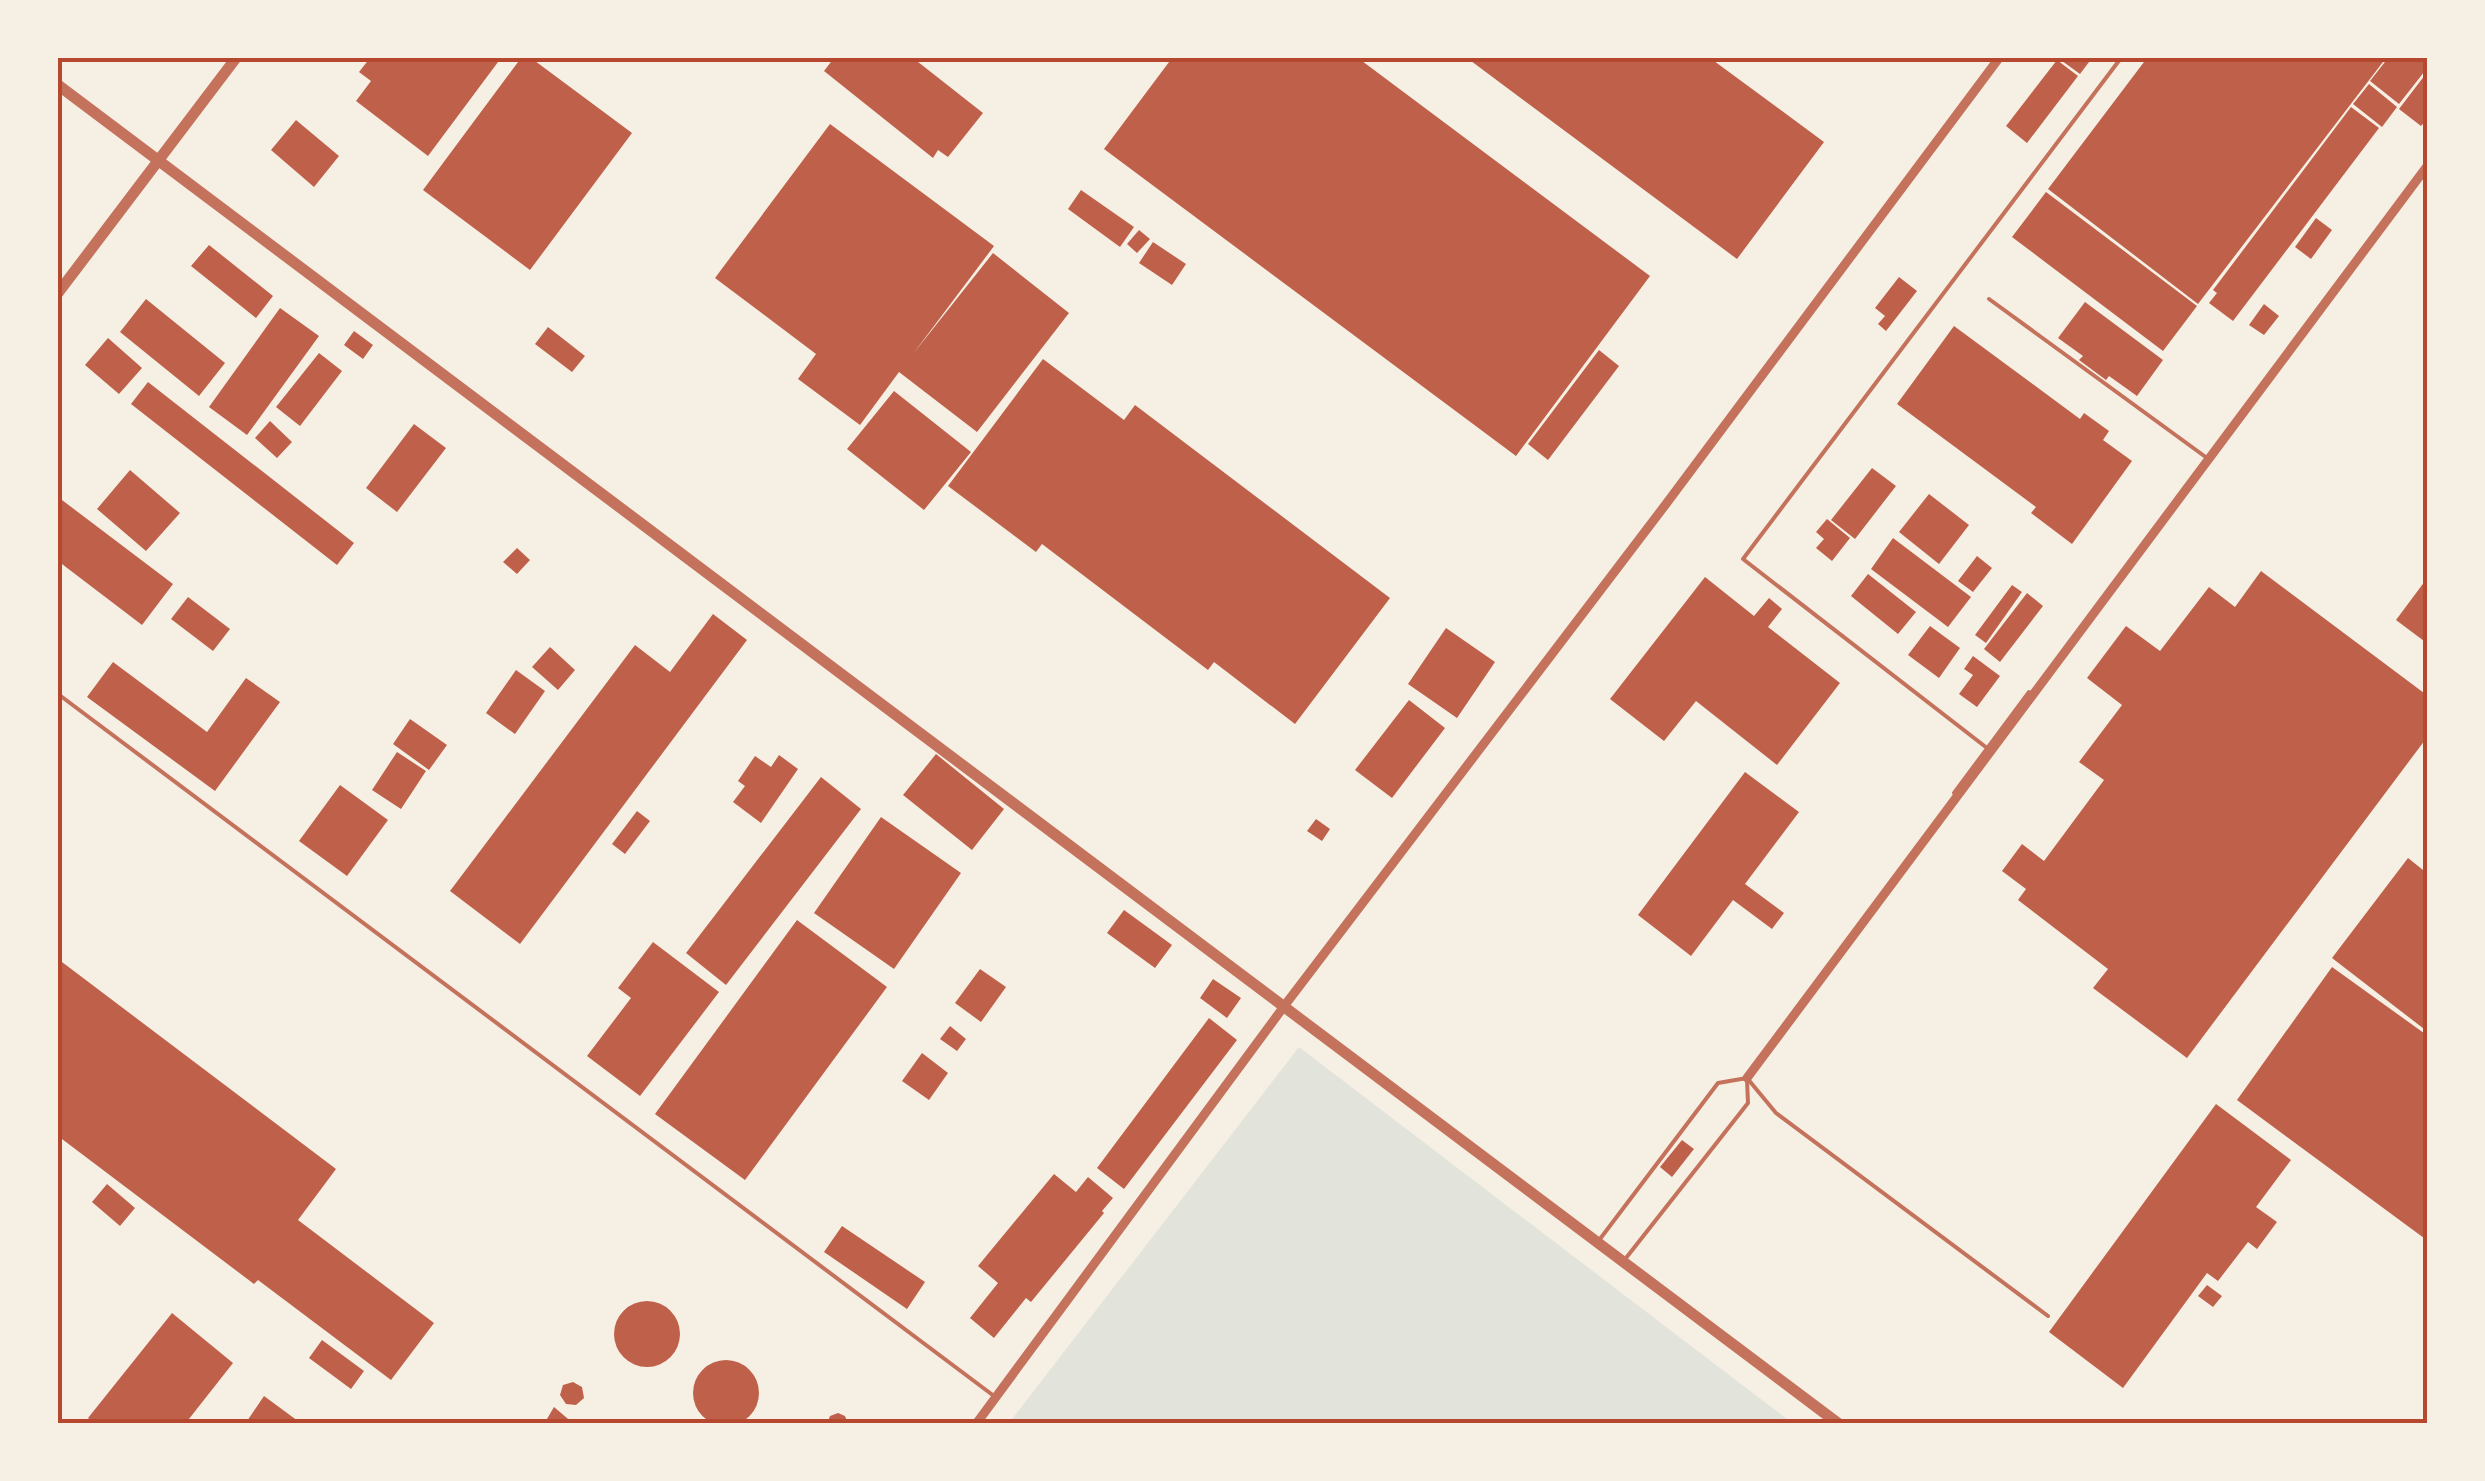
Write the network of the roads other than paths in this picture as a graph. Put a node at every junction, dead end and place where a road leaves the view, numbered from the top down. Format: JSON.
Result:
{"nodes":[{"id":1,"x":236,"y":58,"type":"edge"},
{"id":2,"x":1999,"y":58,"type":"edge"},
{"id":3,"x":2121,"y":58,"type":"edge"},
{"id":4,"x":58,"y":85,"type":"edge"},
{"id":5,"x":158,"y":160,"type":"junction"},
{"id":6,"x":2428,"y":162,"type":"edge"},
{"id":7,"x":58,"y":293,"type":"edge"},
{"id":8,"x":1989,"y":300,"type":"dead end"},
{"id":9,"x":2207,"y":458,"type":"junction"},
{"id":10,"x":58,"y":694,"type":"edge"},
{"id":11,"x":1987,"y":748,"type":"junction"},
{"id":12,"x":1285,"y":1005,"type":"junction"},
{"id":13,"x":1747,"y":1078,"type":"junction"},
{"id":14,"x":1597,"y":1243,"type":"junction"},
{"id":15,"x":1623,"y":1263,"type":"junction"},
{"id":16,"x":2048,"y":1316,"type":"dead end"},
{"id":17,"x":995,"y":1397,"type":"junction"},
{"id":18,"x":976,"y":1424,"type":"edge"},
{"id":19,"x":1839,"y":1424,"type":"edge"}],
"edges":[{"from":1,"to":5,"type":"street"},
{"from":2,"to":12,"type":"street"},
{"from":3,"to":11,"type":"lane"},
{"from":4,"to":5,"type":"street"},
{"from":5,"to":7,"type":"street"},
{"from":5,"to":12,"type":"street"},
{"from":6,"to":9,"type":"lane"},
{"from":6,"to":13,"type":"street"},
{"from":8,"to":9,"type":"lane"},
{"from":9,"to":11,"type":"lane"},
{"from":10,"to":17,"type":"lane"},
{"from":11,"to":13,"type":"lane"},
{"from":12,"to":14,"type":"street"},
{"from":12,"to":17,"type":"street"},
{"from":13,"to":14,"type":"lane"},
{"from":13,"to":15,"type":"lane"},
{"from":13,"to":16,"type":"lane"},
{"from":14,"to":15,"type":"street"},
{"from":15,"to":19,"type":"street"},
{"from":17,"to":18,"type":"street"}]}
